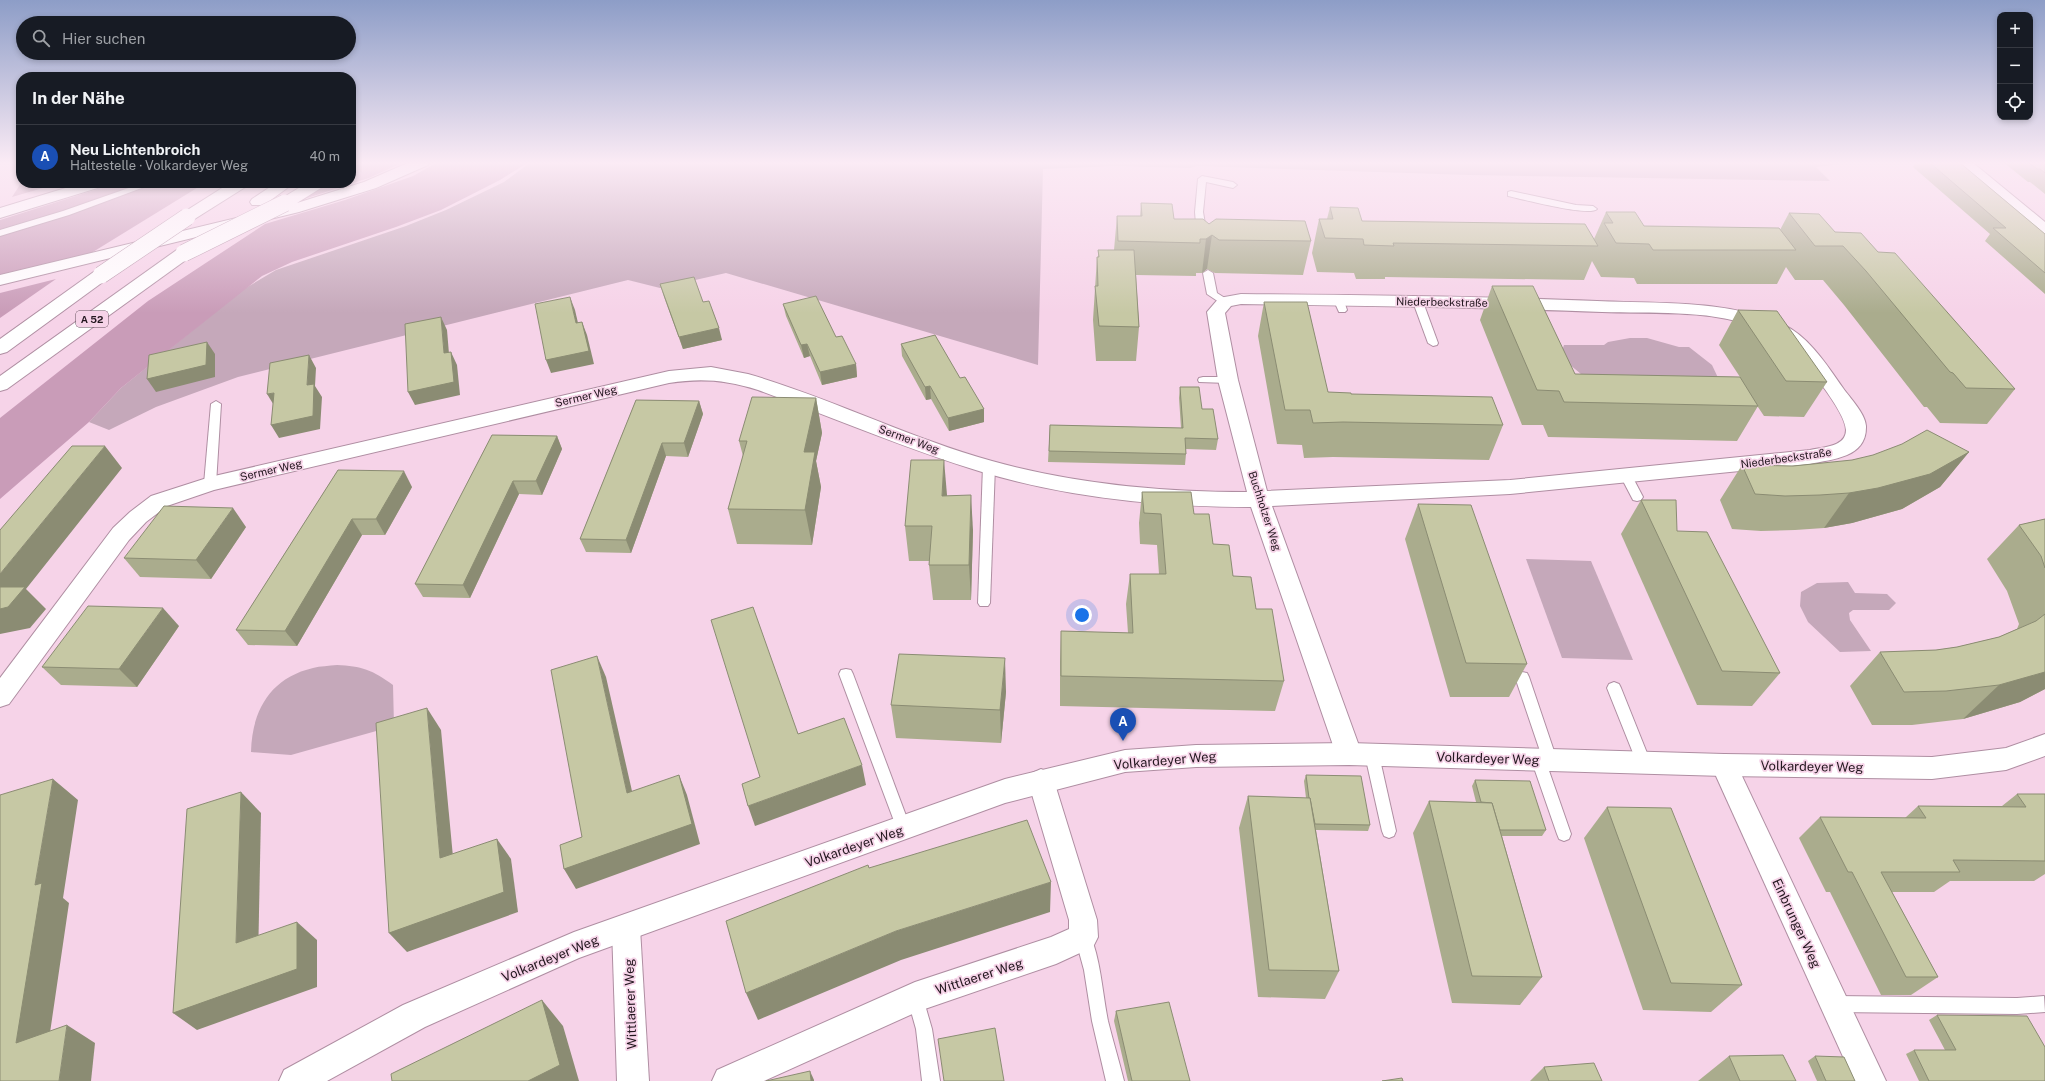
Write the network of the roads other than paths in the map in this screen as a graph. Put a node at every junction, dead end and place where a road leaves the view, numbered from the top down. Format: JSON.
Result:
{"nodes":[{"id":1,"x":65,"y":212,"type":"edge"},
{"id":2,"x":195,"y":212,"type":"edge"},
{"id":3,"x":243,"y":212,"type":"edge"},
{"id":4,"x":266,"y":212,"type":"edge"},
{"id":5,"x":279,"y":212,"type":"edge"},
{"id":6,"x":1199,"y":212,"type":"edge"},
{"id":7,"x":2024,"y":212,"type":"edge"},
{"id":8,"x":2045,"y":230,"type":"edge"},
{"id":9,"x":0,"y":233,"type":"edge"},
{"id":10,"x":1204,"y":246,"type":"edge"},
{"id":11,"x":184,"y":253,"type":"junction"},
{"id":12,"x":1208,"y":273,"type":"dead end"},
{"id":13,"x":0,"y":280,"type":"edge"},
{"id":14,"x":1226,"y":302,"type":"junction"},
{"id":15,"x":1418,"y":302,"type":"junction"},
{"id":16,"x":1433,"y":343,"type":"dead end"},
{"id":17,"x":0,"y":348,"type":"edge"},
{"id":18,"x":1203,"y":380,"type":"dead end"},
{"id":19,"x":1228,"y":380,"type":"junction"},
{"id":20,"x":0,"y":386,"type":"edge"},
{"id":21,"x":216,"y":404,"type":"dead end"},
{"id":22,"x":988,"y":466,"type":"junction"},
{"id":23,"x":1627,"y":477,"type":"junction"},
{"id":24,"x":210,"y":484,"type":"junction"},
{"id":25,"x":1637,"y":497,"type":"dead end"},
{"id":26,"x":1259,"y":499,"type":"junction"},
{"id":27,"x":984,"y":602,"type":"dead end"},
{"id":28,"x":846,"y":674,"type":"dead end"},
{"id":29,"x":1522,"y":677,"type":"edge"},
{"id":30,"x":1614,"y":688,"type":"dead end"},
{"id":31,"x":0,"y":697,"type":"edge"},
{"id":32,"x":2045,"y":745,"type":"edge"},
{"id":33,"x":1360,"y":754,"type":"junction"},
{"id":34,"x":1544,"y":760,"type":"junction"},
{"id":35,"x":1644,"y":763,"type":"junction"},
{"id":36,"x":1724,"y":765,"type":"junction"},
{"id":37,"x":1041,"y":781,"type":"junction"},
{"id":38,"x":904,"y":828,"type":"junction"},
{"id":39,"x":1388,"y":831,"type":"dead end"},
{"id":40,"x":1564,"y":834,"type":"dead end"},
{"id":41,"x":626,"y":928,"type":"junction"},
{"id":42,"x":1082,"y":937,"type":"junction"},
{"id":43,"x":915,"y":997,"type":"junction"},
{"id":44,"x":1834,"y":1004,"type":"junction"},
{"id":45,"x":2044,"y":1004,"type":"dead end"},
{"id":46,"x":739,"y":1078,"type":"edge"},
{"id":47,"x":294,"y":1081,"type":"edge"},
{"id":48,"x":633,"y":1081,"type":"edge"},
{"id":49,"x":931,"y":1081,"type":"edge"},
{"id":50,"x":1115,"y":1081,"type":"edge"},
{"id":51,"x":1870,"y":1081,"type":"edge"}],
"edges":[{"from":1,"to":9,"type":"lane"},
{"from":2,"to":17,"type":"main road","number":"A 52","bridge":true},
{"from":3,"to":11,"type":"main road","number":"A 52","bridge":true},
{"from":4,"to":11,"type":"main road","bridge":true},
{"from":5,"to":13,"type":"main road"},
{"from":6,"to":10,"type":"lane"},
{"from":7,"to":8,"type":"main road"},
{"from":11,"to":20,"type":"main road","number":"A 52"},
{"from":12,"to":14,"type":"lane"},
{"from":14,"to":15,"type":"main road","name":"Niederbeckstraße"},
{"from":14,"to":19,"type":"main road","name":"Buchholzer Weg"},
{"from":15,"to":16,"type":"lane"},
{"from":15,"to":23,"type":"main road","name":"Niederbeckstraße"},
{"from":18,"to":19,"type":"lane"},
{"from":19,"to":26,"type":"main road","name":"Buchholzer Weg"},
{"from":21,"to":24,"type":"lane"},
{"from":22,"to":24,"type":"main road","name":"Sermer Weg"},
{"from":22,"to":26,"type":"main road","name":"Sermer Weg"},
{"from":22,"to":27,"type":"lane"},
{"from":23,"to":25,"type":"lane"},
{"from":23,"to":26,"type":"main road","name":"Niederbeckstraße"},
{"from":24,"to":31,"type":"main road","name":"Sermer Weg"},
{"from":26,"to":33,"type":"main road","name":"Buchholzer Weg"},
{"from":28,"to":38,"type":"lane"},
{"from":29,"to":34,"type":"lane"},
{"from":30,"to":35,"type":"lane"},
{"from":32,"to":36,"type":"main road","name":"Volkardeyer Weg"},
{"from":33,"to":34,"type":"main road","name":"Volkardeyer Weg"},
{"from":33,"to":37,"type":"main road","name":"Volkardeyer Weg"},
{"from":33,"to":39,"type":"lane"},
{"from":34,"to":35,"type":"main road","name":"Volkardeyer Weg"},
{"from":34,"to":40,"type":"lane"},
{"from":35,"to":36,"type":"main road","name":"Volkardeyer Weg"},
{"from":36,"to":44,"type":"main road","name":"Einbrunger Weg"},
{"from":37,"to":38,"type":"main road","name":"Volkardeyer Weg"},
{"from":37,"to":42,"type":"main road"},
{"from":38,"to":41,"type":"main road","name":"Volkardeyer Weg"},
{"from":41,"to":47,"type":"main road","name":"Volkardeyer Weg"},
{"from":41,"to":48,"type":"main road","name":"Wittlaerer Weg"},
{"from":42,"to":43,"type":"main road","name":"Wittlaerer Weg"},
{"from":42,"to":50,"type":"lane"},
{"from":43,"to":46,"type":"main road","name":"Wittlaerer Weg"},
{"from":43,"to":49,"type":"lane"},
{"from":44,"to":45,"type":"lane"},
{"from":44,"to":51,"type":"main road","name":"Einbrunger Weg"}]}
